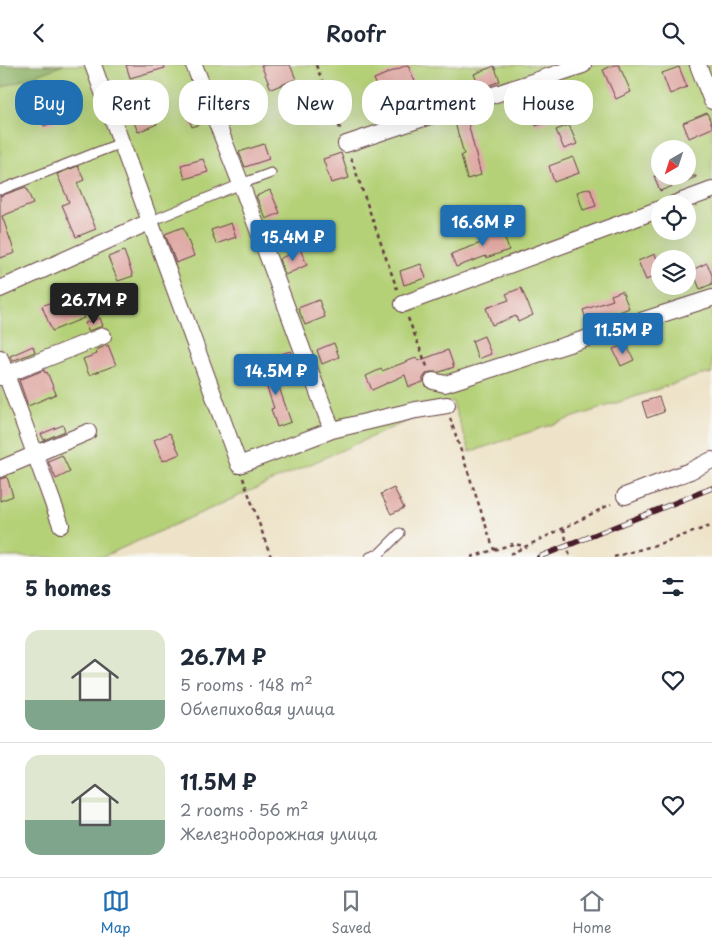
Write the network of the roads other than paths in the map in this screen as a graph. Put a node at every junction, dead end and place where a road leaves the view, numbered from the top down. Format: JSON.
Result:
{"nodes":[{"id":1,"x":93,"y":65,"type":"edge"},
{"id":2,"x":194,"y":65,"type":"edge"},
{"id":3,"x":583,"y":65,"type":"edge"},
{"id":4,"x":698,"y":65,"type":"edge"},
{"id":5,"x":712,"y":101,"type":"edge"},
{"id":6,"x":121,"y":143,"type":"junction"},
{"id":7,"x":346,"y":144,"type":"road end"},
{"id":8,"x":271,"y":173,"type":"dead end"},
{"id":9,"x":241,"y":184,"type":"junction"},
{"id":10,"x":0,"y":190,"type":"edge"},
{"id":11,"x":712,"y":190,"type":"edge"},
{"id":12,"x":696,"y":196,"type":"edge"},
{"id":13,"x":651,"y":212,"type":"edge"},
{"id":14,"x":149,"y":221,"type":"junction"},
{"id":15,"x":0,"y":289,"type":"edge"},
{"id":16,"x":712,"y":298,"type":"edge"},
{"id":17,"x":403,"y":303,"type":"road end"},
{"id":18,"x":103,"y":336,"type":"dead end"},
{"id":19,"x":0,"y":358,"type":"edge"},
{"id":20,"x":3,"y":376,"type":"edge"},
{"id":21,"x":433,"y":381,"type":"road end"},
{"id":22,"x":446,"y":405,"type":"road end"},
{"id":23,"x":332,"y":430,"type":"junction"},
{"id":24,"x":88,"y":432,"type":"dead end"},
{"id":25,"x":34,"y":454,"type":"junction"},
{"id":26,"x":712,"y":460,"type":"edge"},
{"id":27,"x":0,"y":469,"type":"edge"},
{"id":28,"x":625,"y":496,"type":"road end"},
{"id":29,"x":61,"y":525,"type":"dead end"},
{"id":30,"x":400,"y":533,"type":"dead end"},
{"id":31,"x":376,"y":556,"type":"edge"}],
"edges":[{"from":1,"to":6,"type":"street"},
{"from":2,"to":9,"type":"street"},
{"from":3,"to":7,"type":"street"},
{"from":4,"to":5,"type":"street"},
{"from":6,"to":10,"type":"lane"},
{"from":6,"to":14,"type":"street"},
{"from":8,"to":9,"type":"lane"},
{"from":9,"to":14,"type":"lane"},
{"from":9,"to":23,"type":"street"},
{"from":11,"to":12,"type":"street"},
{"from":13,"to":17,"type":"street"},
{"from":14,"to":15,"type":"street"},
{"from":14,"to":23,"type":"street"},
{"from":16,"to":21,"type":"street"},
{"from":18,"to":20,"type":"street"},
{"from":19,"to":20,"type":"street"},
{"from":20,"to":25,"type":"street"},
{"from":22,"to":23,"type":"street"},
{"from":24,"to":25,"type":"street"},
{"from":25,"to":27,"type":"street"},
{"from":25,"to":29,"type":"street"},
{"from":26,"to":28,"type":"street"},
{"from":30,"to":31,"type":"lane"}]}
